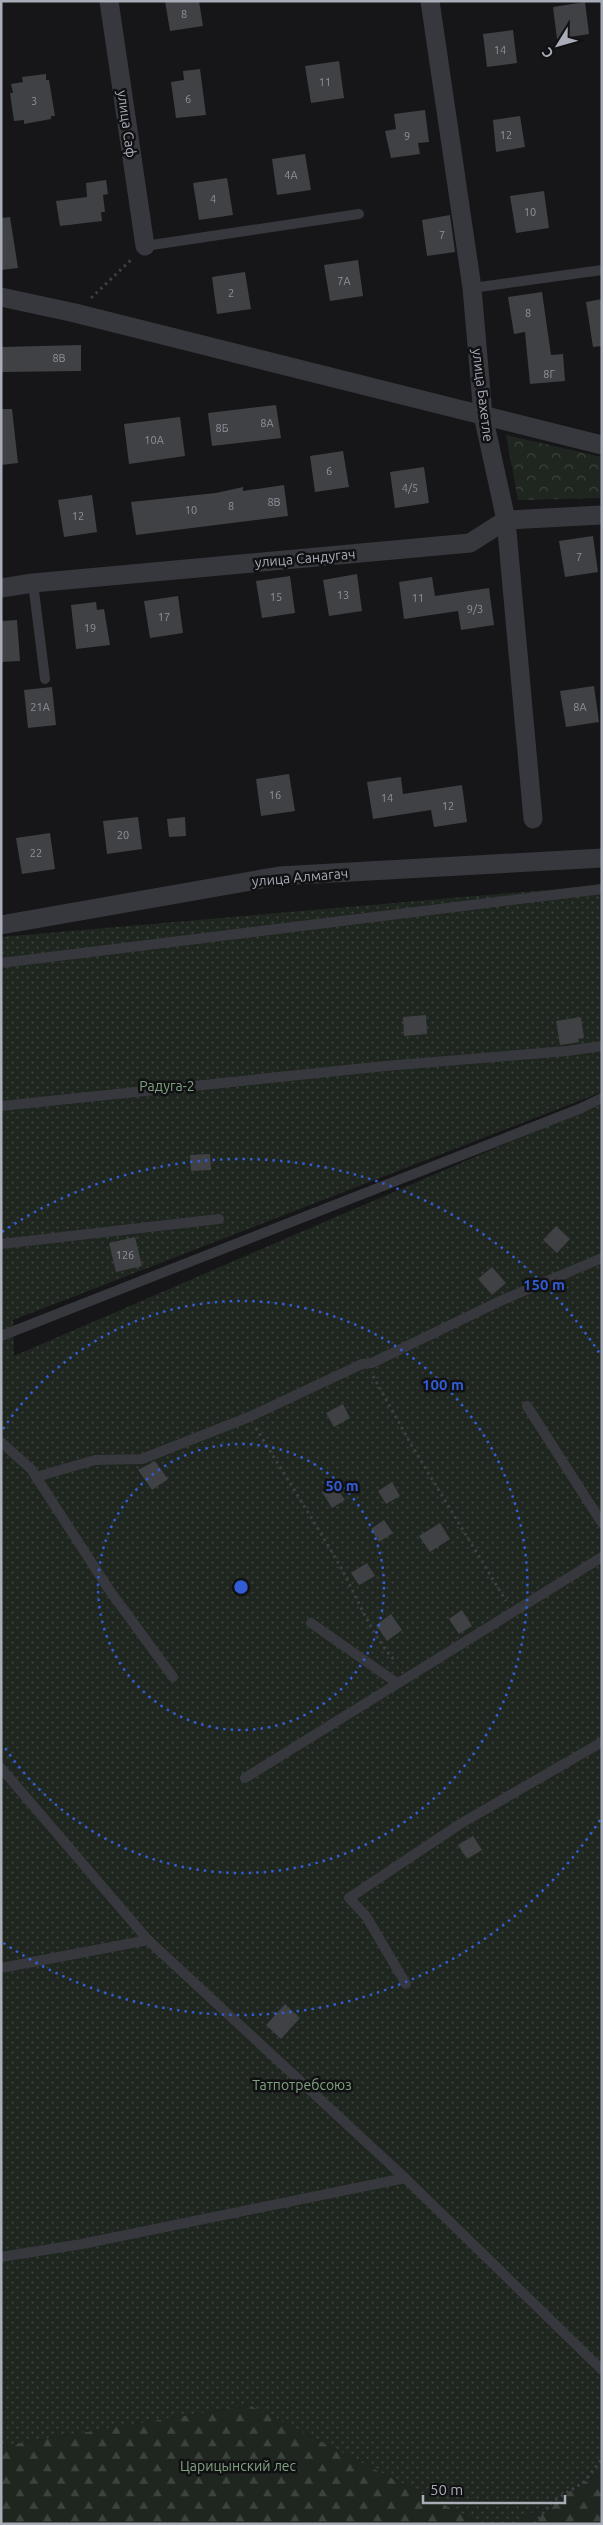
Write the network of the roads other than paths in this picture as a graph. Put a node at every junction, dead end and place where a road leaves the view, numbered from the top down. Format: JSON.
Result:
{"nodes":[{"id":1,"x":109,"y":1,"type":"edge"},
{"id":2,"x":430,"y":1,"type":"edge"},
{"id":3,"x":359,"y":214,"type":"dead end"},
{"id":4,"x":145,"y":246,"type":"joint"},
{"id":5,"x":602,"y":270,"type":"edge"},
{"id":6,"x":472,"y":288,"type":"junction"},
{"id":7,"x":1,"y":297,"type":"edge"},
{"id":8,"x":483,"y":415,"type":"junction"},
{"id":9,"x":602,"y":445,"type":"edge"},
{"id":10,"x":602,"y":515,"type":"edge"},
{"id":11,"x":506,"y":520,"type":"junction"},
{"id":12,"x":33,"y":584,"type":"junction"},
{"id":13,"x":1,"y":588,"type":"edge"},
{"id":14,"x":45,"y":679,"type":"dead end"},
{"id":15,"x":533,"y":819,"type":"dead end"},
{"id":16,"x":602,"y":858,"type":"edge"},
{"id":17,"x":602,"y":889,"type":"edge"},
{"id":18,"x":1,"y":924,"type":"edge"},
{"id":19,"x":1,"y":963,"type":"edge"},
{"id":20,"x":602,"y":1046,"type":"edge"},
{"id":21,"x":602,"y":1098,"type":"edge"},
{"id":22,"x":1,"y":1106,"type":"edge"},
{"id":23,"x":219,"y":1219,"type":"dead end"},
{"id":24,"x":1,"y":1244,"type":"edge"},
{"id":25,"x":602,"y":1258,"type":"edge"},
{"id":26,"x":1,"y":1336,"type":"edge"},
{"id":27,"x":527,"y":1406,"type":"dead end"},
{"id":28,"x":1,"y":1442,"type":"edge"},
{"id":29,"x":36,"y":1477,"type":"junction"},
{"id":30,"x":602,"y":1523,"type":"edge"},
{"id":31,"x":602,"y":1558,"type":"edge"},
{"id":32,"x":311,"y":1623,"type":"dead end"},
{"id":33,"x":173,"y":1677,"type":"dead end"},
{"id":34,"x":397,"y":1683,"type":"junction"},
{"id":35,"x":602,"y":1742,"type":"edge"},
{"id":36,"x":1,"y":1768,"type":"edge"},
{"id":37,"x":245,"y":1778,"type":"dead end"},
{"id":38,"x":148,"y":1940,"type":"junction"},
{"id":39,"x":1,"y":1968,"type":"edge"},
{"id":40,"x":406,"y":1984,"type":"dead end"},
{"id":41,"x":405,"y":2178,"type":"junction"},
{"id":42,"x":1,"y":2257,"type":"edge"},
{"id":43,"x":602,"y":2370,"type":"edge"}],
"edges":[{"from":1,"to":4,"type":"street","name":"улица Саф"},
{"from":2,"to":6,"type":"street","name":"улица Бахетле"},
{"from":3,"to":4,"type":"lane"},
{"from":5,"to":6,"type":"lane"},
{"from":6,"to":8,"type":"street","name":"улица Бахетле"},
{"from":7,"to":8,"type":"street"},
{"from":8,"to":9,"type":"street"},
{"from":8,"to":11,"type":"street","name":"улица Бахетле"},
{"from":10,"to":11,"type":"street","name":"улица Сандугач"},
{"from":11,"to":12,"type":"street","name":"улица Сандугач"},
{"from":11,"to":15,"type":"street","name":"улица Бахетле"},
{"from":12,"to":13,"type":"street","name":"улица Сандугач"},
{"from":12,"to":14,"type":"lane"},
{"from":16,"to":18,"type":"street","name":"улица Алмагач"},
{"from":17,"to":19,"type":"lane"},
{"from":20,"to":22,"type":"lane"},
{"from":21,"to":26,"type":"lane"},
{"from":23,"to":24,"type":"lane"},
{"from":25,"to":29,"type":"lane"},
{"from":27,"to":30,"type":"lane"},
{"from":28,"to":29,"type":"lane"},
{"from":29,"to":33,"type":"lane"},
{"from":31,"to":34,"type":"lane"},
{"from":32,"to":34,"type":"lane"},
{"from":34,"to":37,"type":"lane"},
{"from":35,"to":40,"type":"lane"},
{"from":36,"to":38,"type":"lane"},
{"from":38,"to":39,"type":"lane"},
{"from":38,"to":41,"type":"lane"},
{"from":41,"to":42,"type":"lane"},
{"from":41,"to":43,"type":"lane"}]}
